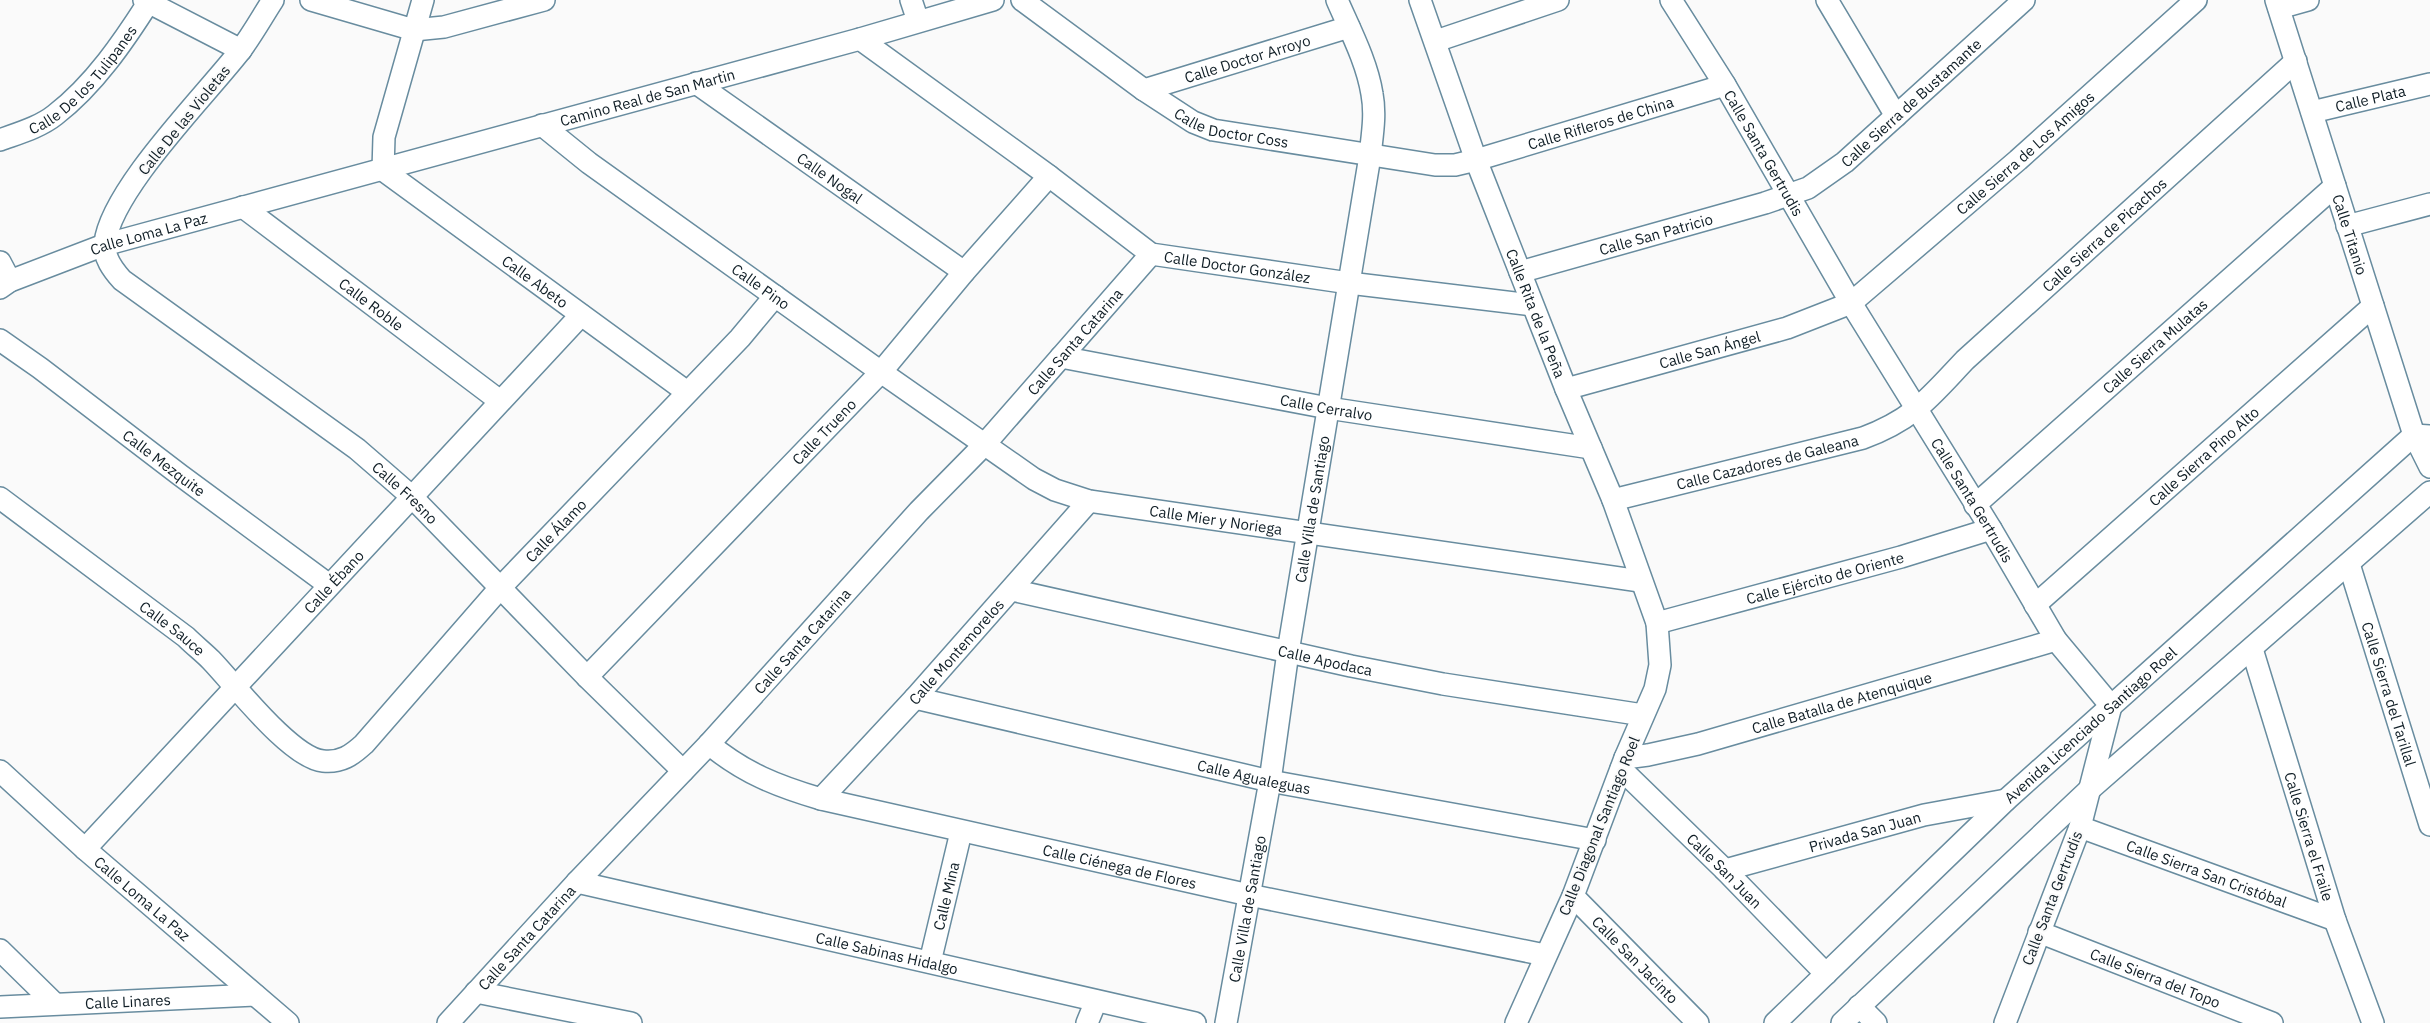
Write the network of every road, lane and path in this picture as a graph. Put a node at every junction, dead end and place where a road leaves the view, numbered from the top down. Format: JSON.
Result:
{"nodes":[{"id":1,"x":273,"y":0,"type":"edge"},
{"id":2,"x":311,"y":0,"type":"edge"},
{"id":3,"x":423,"y":0,"type":"edge"},
{"id":4,"x":544,"y":0,"type":"edge"},
{"id":5,"x":911,"y":0,"type":"edge"},
{"id":6,"x":993,"y":0,"type":"edge"},
{"id":7,"x":1022,"y":0,"type":"edge"},
{"id":8,"x":1337,"y":0,"type":"edge"},
{"id":9,"x":1420,"y":0,"type":"edge"},
{"id":10,"x":1558,"y":0,"type":"edge"},
{"id":11,"x":1671,"y":0,"type":"edge"},
{"id":12,"x":1827,"y":0,"type":"edge"},
{"id":13,"x":2024,"y":0,"type":"edge"},
{"id":14,"x":2196,"y":0,"type":"edge"},
{"id":15,"x":2308,"y":0,"type":"edge"},
{"id":16,"x":148,"y":1,"type":"edge"},
{"id":17,"x":2278,"y":4,"type":"edge"},
{"id":18,"x":918,"y":21,"type":"junction"},
{"id":19,"x":1349,"y":28,"type":"junction"},
{"id":20,"x":414,"y":30,"type":"junction"},
{"id":21,"x":860,"y":39,"type":"junction"},
{"id":22,"x":1436,"y":41,"type":"junction"},
{"id":23,"x":241,"y":50,"type":"junction"},
{"id":24,"x":2296,"y":61,"type":"junction"},
{"id":25,"x":696,"y":83,"type":"junction"},
{"id":26,"x":2430,"y":84,"type":"edge"},
{"id":27,"x":1725,"y":85,"type":"junction"},
{"id":28,"x":1144,"y":90,"type":"junction"},
{"id":29,"x":2312,"y":112,"type":"junction"},
{"id":30,"x":1896,"y":116,"type":"junction"},
{"id":31,"x":542,"y":125,"type":"junction"},
{"id":32,"x":0,"y":140,"type":"edge"},
{"id":33,"x":1370,"y":156,"type":"junction"},
{"id":34,"x":1476,"y":160,"type":"junction"},
{"id":35,"x":383,"y":170,"type":"junction"},
{"id":36,"x":1049,"y":176,"type":"junction"},
{"id":37,"x":2335,"y":186,"type":"junction"},
{"id":38,"x":302,"y":192,"type":"joint"},
{"id":39,"x":1790,"y":195,"type":"junction"},
{"id":40,"x":2430,"y":204,"type":"edge"},
{"id":41,"x":243,"y":207,"type":"junction"},
{"id":42,"x":2347,"y":226,"type":"junction"},
{"id":43,"x":104,"y":245,"type":"junction"},
{"id":44,"x":1151,"y":254,"type":"junction"},
{"id":45,"x":0,"y":262,"type":"edge"},
{"id":46,"x":964,"y":272,"type":"junction"},
{"id":47,"x":1520,"y":272,"type":"junction"},
{"id":48,"x":1349,"y":283,"type":"junction"},
{"id":49,"x":5,"y":284,"type":"edge"},
{"id":50,"x":775,"y":296,"type":"junction"},
{"id":51,"x":1851,"y":303,"type":"junction"},
{"id":52,"x":1532,"y":305,"type":"junction"},
{"id":53,"x":2373,"y":306,"type":"junction"},
{"id":54,"x":581,"y":315,"type":"junction"},
{"id":55,"x":0,"y":340,"type":"edge"},
{"id":56,"x":1062,"y":357,"type":"junction"},
{"id":57,"x":881,"y":372,"type":"junction"},
{"id":58,"x":1566,"y":390,"type":"junction"},
{"id":59,"x":687,"y":392,"type":"junction"},
{"id":60,"x":500,"y":401,"type":"junction"},
{"id":61,"x":1328,"y":408,"type":"junction"},
{"id":62,"x":1917,"y":411,"type":"junction"},
{"id":63,"x":2422,"y":436,"type":"edge"},
{"id":64,"x":984,"y":445,"type":"junction"},
{"id":65,"x":1592,"y":448,"type":"junction"},
{"id":66,"x":2430,"y":467,"type":"edge"},
{"id":67,"x":2430,"y":492,"type":"edge"},
{"id":68,"x":411,"y":496,"type":"junction"},
{"id":69,"x":0,"y":498,"type":"edge"},
{"id":70,"x":1613,"y":500,"type":"junction"},
{"id":71,"x":1089,"y":501,"type":"junction"},
{"id":72,"x":1975,"y":505,"type":"junction"},
{"id":73,"x":1991,"y":529,"type":"junction"},
{"id":74,"x":1308,"y":532,"type":"junction"},
{"id":75,"x":2349,"y":564,"type":"junction"},
{"id":76,"x":1640,"y":582,"type":"junction"},
{"id":77,"x":329,"y":585,"type":"junction"},
{"id":78,"x":500,"y":588,"type":"junction"},
{"id":79,"x":1012,"y":590,"type":"junction"},
{"id":80,"x":2035,"y":605,"type":"junction"},
{"id":81,"x":1657,"y":623,"type":"junction"},
{"id":82,"x":2056,"y":640,"type":"junction"},
{"id":83,"x":2252,"y":649,"type":"junction"},
{"id":84,"x":1288,"y":652,"type":"junction"},
{"id":85,"x":586,"y":677,"type":"junction"},
{"id":86,"x":237,"y":687,"type":"junction"},
{"id":87,"x":915,"y":698,"type":"junction"},
{"id":88,"x":2110,"y":706,"type":"junction"},
{"id":89,"x":1643,"y":715,"type":"junction"},
{"id":90,"x":709,"y":744,"type":"junction"},
{"id":91,"x":337,"y":761,"type":"joint"},
{"id":92,"x":1623,"y":764,"type":"junction"},
{"id":93,"x":0,"y":771,"type":"edge"},
{"id":94,"x":683,"y":771,"type":"junction"},
{"id":95,"x":1270,"y":781,"type":"junction"},
{"id":96,"x":2089,"y":790,"type":"junction"},
{"id":97,"x":821,"y":799,"type":"junction"},
{"id":98,"x":2006,"y":800,"type":"junction"},
{"id":99,"x":2430,"y":825,"type":"edge"},
{"id":100,"x":2080,"y":827,"type":"junction"},
{"id":101,"x":961,"y":832,"type":"junction"},
{"id":102,"x":1595,"y":840,"type":"junction"},
{"id":103,"x":85,"y":849,"type":"junction"},
{"id":104,"x":1725,"y":870,"type":"junction"},
{"id":105,"x":577,"y":882,"type":"junction"},
{"id":106,"x":1249,"y":895,"type":"junction"},
{"id":107,"x":1573,"y":896,"type":"junction"},
{"id":108,"x":2335,"y":920,"type":"junction"},
{"id":109,"x":2039,"y":932,"type":"junction"},
{"id":110,"x":0,"y":950,"type":"edge"},
{"id":111,"x":1545,"y":955,"type":"junction"},
{"id":112,"x":930,"y":962,"type":"junction"},
{"id":113,"x":1826,"y":974,"type":"junction"},
{"id":114,"x":476,"y":992,"type":"junction"},
{"id":115,"x":254,"y":995,"type":"junction"},
{"id":116,"x":1096,"y":1001,"type":"junction"},
{"id":117,"x":54,"y":1004,"type":"junction"},
{"id":118,"x":0,"y":1006,"type":"edge"},
{"id":119,"x":1859,"y":1006,"type":"junction"},
{"id":120,"x":1517,"y":1022,"type":"edge"},
{"id":121,"x":288,"y":1023,"type":"edge"},
{"id":122,"x":448,"y":1023,"type":"edge"},
{"id":123,"x":631,"y":1023,"type":"edge"},
{"id":124,"x":1087,"y":1023,"type":"edge"},
{"id":125,"x":1195,"y":1023,"type":"edge"},
{"id":126,"x":1226,"y":1023,"type":"edge"},
{"id":127,"x":1698,"y":1023,"type":"edge"},
{"id":128,"x":1775,"y":1023,"type":"edge"},
{"id":129,"x":1842,"y":1023,"type":"edge"},
{"id":130,"x":1876,"y":1023,"type":"edge"},
{"id":131,"x":2004,"y":1023,"type":"edge"},
{"id":132,"x":2272,"y":1023,"type":"edge"},
{"id":133,"x":2373,"y":1023,"type":"edge"}],
"edges":[{"from":1,"to":23,"type":"street","name":"Calle De las Violetas"},
{"from":2,"to":20,"type":"street"},
{"from":3,"to":20,"type":"street"},
{"from":4,"to":20,"type":"street"},
{"from":5,"to":18,"type":"street"},
{"from":6,"to":18,"type":"street","name":"Camino Real de San Martin"},
{"from":7,"to":28,"type":"street","name":"Calle Doctor Coss"},
{"from":8,"to":19,"type":"street","name":"Calle Villa de Santiago"},
{"from":9,"to":22,"type":"street","name":"Calle Rita de la Peña"},
{"from":10,"to":22,"type":"street"},
{"from":11,"to":27,"type":"street","name":"Calle Santa Gertrudis"},
{"from":12,"to":30,"type":"street"},
{"from":13,"to":30,"type":"street","name":"Calle Sierra de Bustamante"},
{"from":14,"to":51,"type":"street","name":"Calle Sierra de Los Amigos"},
{"from":15,"to":17,"type":"street"},
{"from":16,"to":23,"type":"street"},
{"from":16,"to":32,"type":"street","name":"Calle De los Tulipanes"},
{"from":17,"to":24,"type":"street","name":"Calle Titanio"},
{"from":18,"to":21,"type":"street","name":"Camino Real de San Martin"},
{"from":19,"to":28,"type":"street","name":"Calle Doctor Arroyo"},
{"from":19,"to":33,"type":"street","name":"Calle Villa de Santiago"},
{"from":20,"to":35,"type":"street"},
{"from":21,"to":25,"type":"street","name":"Camino Real de San Martin"},
{"from":21,"to":36,"type":"street","name":"Calle Doctor González"},
{"from":22,"to":34,"type":"street","name":"Calle Rita de la Peña"},
{"from":23,"to":43,"type":"street","name":"Calle De las Violetas"},
{"from":24,"to":29,"type":"street","name":"Calle Titanio"},
{"from":24,"to":62,"type":"street","name":"Calle Sierra de Picachos"},
{"from":25,"to":31,"type":"street","name":"Camino Real de San Martin"},
{"from":25,"to":46,"type":"street","name":"Calle Nogal"},
{"from":26,"to":29,"type":"street","name":"Calle Plata"},
{"from":27,"to":34,"type":"street","name":"Calle Rifleros de China"},
{"from":27,"to":39,"type":"street","name":"Calle Santa Gertrudis"},
{"from":28,"to":33,"type":"street","name":"Calle Doctor Coss"},
{"from":29,"to":37,"type":"street","name":"Calle Titanio"},
{"from":30,"to":39,"type":"street","name":"Calle Sierra de Bustamante"},
{"from":31,"to":35,"type":"street","name":"Camino Real de San Martin"},
{"from":31,"to":50,"type":"street","name":"Calle Pino"},
{"from":33,"to":34,"type":"street","name":"Calle Doctor Coss"},
{"from":33,"to":48,"type":"street","name":"Calle Villa de Santiago"},
{"from":34,"to":47,"type":"street","name":"Calle Rita de la Peña"},
{"from":35,"to":38,"type":"street","name":"Camino Real de San Martin"},
{"from":35,"to":54,"type":"street","name":"Calle Abeto"},
{"from":36,"to":44,"type":"street","name":"Calle Doctor González"},
{"from":36,"to":46,"type":"street","name":"Calle Trueno"},
{"from":37,"to":42,"type":"street","name":"Calle Titanio"},
{"from":37,"to":72,"type":"street","name":"Calle Sierra Mulatas"},
{"from":38,"to":41,"type":"street","name":"Calle Loma La Paz"},
{"from":39,"to":47,"type":"street","name":"Calle San Patricio"},
{"from":39,"to":51,"type":"street","name":"Calle Santa Gertrudis"},
{"from":40,"to":42,"type":"street"},
{"from":41,"to":43,"type":"street","name":"Calle Loma La Paz"},
{"from":41,"to":60,"type":"street","name":"Calle Roble"},
{"from":42,"to":53,"type":"street","name":"Calle Titanio"},
{"from":43,"to":49,"type":"street","name":"Calle Loma La Paz"},
{"from":43,"to":68,"type":"street","name":"Calle Fresno"},
{"from":44,"to":48,"type":"street","name":"Calle Doctor González"},
{"from":44,"to":56,"type":"street","name":"Calle Santa Catarina"},
{"from":45,"to":49,"type":"street"},
{"from":46,"to":57,"type":"street","name":"Calle Trueno"},
{"from":47,"to":52,"type":"street","name":"Calle Rita de la Peña"},
{"from":48,"to":52,"type":"street","name":"Calle Doctor González"},
{"from":48,"to":61,"type":"street","name":"Calle Villa de Santiago"},
{"from":50,"to":57,"type":"street","name":"Calle Pino"},
{"from":50,"to":59,"type":"street","name":"Calle Álamo"},
{"from":51,"to":58,"type":"street","name":"Calle San Ángel"},
{"from":51,"to":62,"type":"street","name":"Calle Santa Gertrudis"},
{"from":52,"to":58,"type":"street","name":"Calle Rita de la Peña"},
{"from":53,"to":63,"type":"street","name":"Calle Titanio"},
{"from":53,"to":80,"type":"street","name":"Calle Sierra Pino Alto"},
{"from":54,"to":59,"type":"street","name":"Calle Abeto"},
{"from":54,"to":60,"type":"street","name":"Calle Ébano"},
{"from":55,"to":77,"type":"street","name":"Calle Mezquite"},
{"from":56,"to":61,"type":"street","name":"Calle Cerralvo"},
{"from":56,"to":64,"type":"street","name":"Calle Santa Catarina"},
{"from":57,"to":64,"type":"street","name":"Calle Pino"},
{"from":57,"to":85,"type":"street","name":"Calle Trueno"},
{"from":58,"to":65,"type":"street","name":"Calle Rita de la Peña"},
{"from":59,"to":78,"type":"street","name":"Calle Álamo"},
{"from":60,"to":68,"type":"street","name":"Calle Ébano"},
{"from":61,"to":65,"type":"street","name":"Calle Cerralvo"},
{"from":61,"to":74,"type":"street","name":"Calle Villa de Santiago"},
{"from":62,"to":70,"type":"street","name":"Calle Cazadores de Galeana"},
{"from":62,"to":72,"type":"street","name":"Calle Santa Gertrudis"},
{"from":63,"to":66,"type":"street","name":"Calle Titanio"},
{"from":63,"to":88,"type":"street","name":"Avenida Licenciado Santiago Roel"},
{"from":64,"to":71,"type":"street","name":"Calle Mier y Noriega"},
{"from":64,"to":90,"type":"street","name":"Calle Santa Catarina"},
{"from":65,"to":70,"type":"street","name":"Calle Rita de la Peña"},
{"from":67,"to":75,"type":"street"},
{"from":68,"to":77,"type":"street","name":"Calle Ébano"},
{"from":68,"to":78,"type":"street","name":"Calle Fresno"},
{"from":69,"to":86,"type":"street","name":"Calle Sauce"},
{"from":70,"to":76,"type":"street","name":"Calle Rita de la Peña"},
{"from":71,"to":74,"type":"street","name":"Calle Mier y Noriega"},
{"from":71,"to":79,"type":"street","name":"Calle Montemorelos"},
{"from":72,"to":73,"type":"street","name":"Calle Santa Gertrudis"},
{"from":73,"to":80,"type":"street","name":"Calle Santa Gertrudis"},
{"from":73,"to":81,"type":"street","name":"Calle Ejército de Oriente"},
{"from":74,"to":76,"type":"street","name":"Calle Mier y Noriega"},
{"from":74,"to":84,"type":"street","name":"Calle Villa de Santiago"},
{"from":75,"to":83,"type":"street"},
{"from":75,"to":99,"type":"street","name":"Calle Sierra del Tarillal"},
{"from":76,"to":81,"type":"street","name":"Calle Rita de la Peña"},
{"from":77,"to":86,"type":"street","name":"Calle Ébano"},
{"from":78,"to":85,"type":"street","name":"Calle Fresno"},
{"from":78,"to":91,"type":"street","name":"Calle Álamo"},
{"from":79,"to":84,"type":"street","name":"Calle Apodaca"},
{"from":79,"to":87,"type":"street","name":"Calle Montemorelos"},
{"from":80,"to":82,"type":"street","name":"Calle Santa Gertrudis"},
{"from":81,"to":89,"type":"street","name":"Calle Diagonal Santiago Roel"},
{"from":82,"to":88,"type":"street","name":"Calle Santa Gertrudis"},
{"from":82,"to":92,"type":"street","name":"Calle Batalla de Atenquique"},
{"from":83,"to":96,"type":"street"},
{"from":83,"to":108,"type":"street","name":"Calle Sierra el Fraile"},
{"from":84,"to":89,"type":"street","name":"Calle Apodaca"},
{"from":84,"to":95,"type":"street","name":"Calle Villa de Santiago"},
{"from":85,"to":94,"type":"street","name":"Calle Fresno"},
{"from":86,"to":91,"type":"street","name":"Calle Sauce"},
{"from":86,"to":103,"type":"street","name":"Calle Ébano"},
{"from":87,"to":95,"type":"street","name":"Calle Agualeguas"},
{"from":87,"to":97,"type":"street","name":"Calle Montemorelos"},
{"from":88,"to":96,"type":"street","name":"Calle Santa Gertrudis"},
{"from":88,"to":98,"type":"street","name":"Avenida Licenciado Santiago Roel"},
{"from":89,"to":92,"type":"street","name":"Calle Diagonal Santiago Roel"},
{"from":90,"to":94,"type":"street","name":"Calle Santa Catarina"},
{"from":90,"to":97,"type":"street","name":"Calle Ciénega de Flores"},
{"from":92,"to":102,"type":"street","name":"Calle Diagonal Santiago Roel"},
{"from":92,"to":104,"type":"street","name":"Calle San Juan"},
{"from":93,"to":103,"type":"street","name":"Calle Loma La Paz"},
{"from":94,"to":105,"type":"street","name":"Calle Santa Catarina"},
{"from":95,"to":102,"type":"street","name":"Calle Agualeguas"},
{"from":95,"to":106,"type":"street","name":"Calle Villa de Santiago"},
{"from":96,"to":100,"type":"street","name":"Calle Santa Gertrudis"},
{"from":96,"to":119,"type":"street"},
{"from":97,"to":101,"type":"street","name":"Calle Ciénega de Flores"},
{"from":98,"to":104,"type":"street","name":"Privada San Juan"},
{"from":98,"to":113,"type":"street","name":"Avenida Licenciado Santiago Roel"},
{"from":100,"to":108,"type":"street","name":"Calle Sierra San Cristóbal"},
{"from":100,"to":109,"type":"street","name":"Calle Santa Gertrudis"},
{"from":101,"to":106,"type":"street","name":"Calle Ciénega de Flores"},
{"from":101,"to":112,"type":"street","name":"Calle Mina"},
{"from":102,"to":107,"type":"street","name":"Calle Diagonal Santiago Roel"},
{"from":103,"to":115,"type":"street","name":"Calle Loma La Paz"},
{"from":104,"to":113,"type":"street","name":"Calle San Juan"},
{"from":105,"to":112,"type":"street","name":"Calle Sabinas Hidalgo"},
{"from":105,"to":114,"type":"street","name":"Calle Santa Catarina"},
{"from":106,"to":111,"type":"street","name":"Calle Ciénega de Flores"},
{"from":106,"to":126,"type":"street","name":"Calle Villa de Santiago"},
{"from":107,"to":111,"type":"street","name":"Calle Diagonal Santiago Roel"},
{"from":107,"to":127,"type":"street","name":"Calle San Jacinto"},
{"from":108,"to":133,"type":"street","name":"Calle Sierra el Fraile"},
{"from":109,"to":131,"type":"street","name":"Calle Santa Gertrudis"},
{"from":109,"to":132,"type":"street","name":"Calle Sierra del Topo"},
{"from":110,"to":117,"type":"street"},
{"from":111,"to":120,"type":"street","name":"Calle Diagonal Santiago Roel"},
{"from":112,"to":116,"type":"street","name":"Calle Sabinas Hidalgo"},
{"from":113,"to":128,"type":"street","name":"Avenida Licenciado Santiago Roel"},
{"from":114,"to":122,"type":"street","name":"Calle Santa Catarina"},
{"from":114,"to":123,"type":"street"},
{"from":115,"to":117,"type":"street","name":"Calle Linares"},
{"from":115,"to":121,"type":"street","name":"Calle Loma La Paz"},
{"from":116,"to":124,"type":"street"},
{"from":116,"to":125,"type":"street","name":"Calle Sabinas Hidalgo"},
{"from":117,"to":118,"type":"street","name":"Calle Linares"},
{"from":119,"to":129,"type":"street"},
{"from":119,"to":130,"type":"street"}]}
